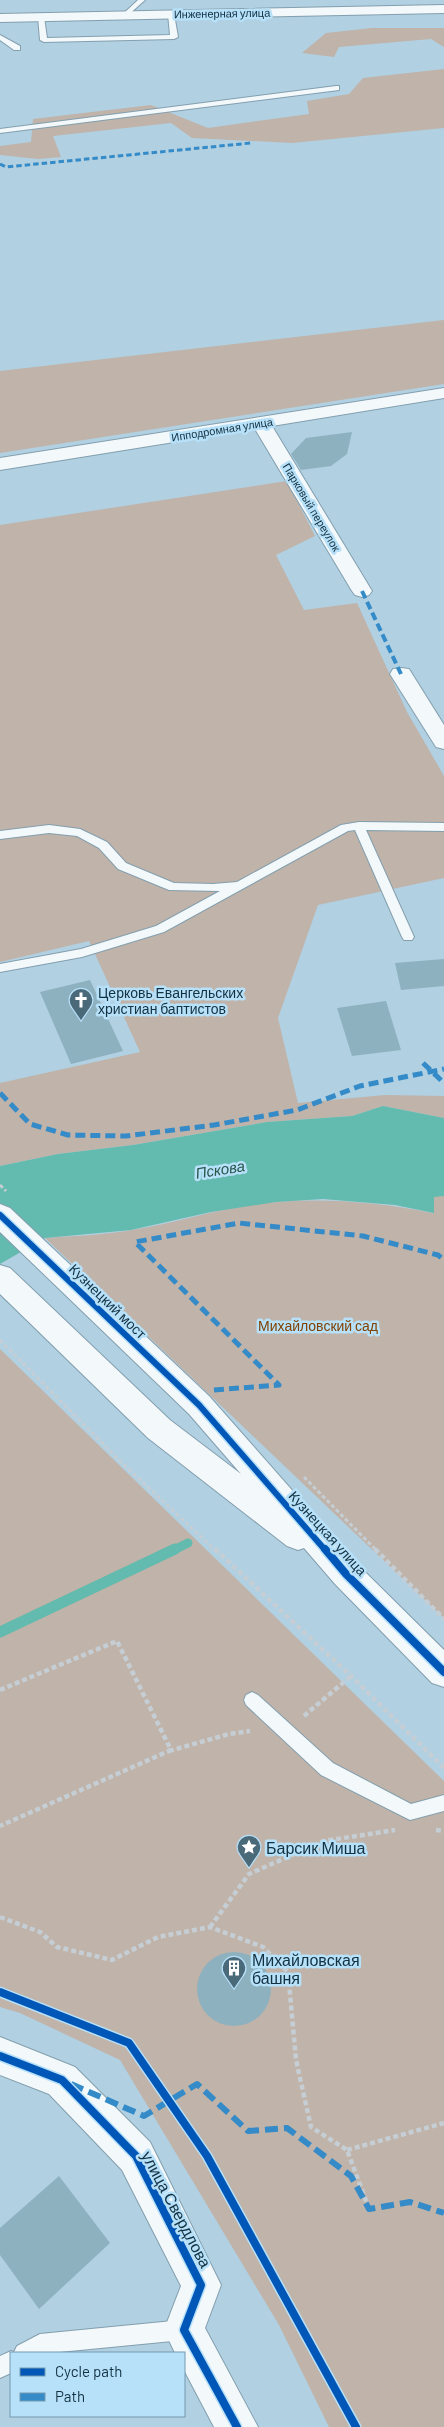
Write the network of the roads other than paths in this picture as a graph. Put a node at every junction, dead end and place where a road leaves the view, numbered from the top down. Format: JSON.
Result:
{"nodes":[{"id":1,"x":142,"y":0,"type":"edge"},
{"id":2,"x":444,"y":9,"type":"edge"},
{"id":3,"x":171,"y":14,"type":"junction"},
{"id":4,"x":125,"y":15,"type":"junction"},
{"id":5,"x":40,"y":17,"type":"junction"},
{"id":6,"x":0,"y":18,"type":"edge"},
{"id":7,"x":0,"y":37,"type":"edge"},
{"id":8,"x":18,"y":48,"type":"dead end"},
{"id":9,"x":336,"y":88,"type":"dead end"},
{"id":10,"x":0,"y":131,"type":"edge"},
{"id":11,"x":444,"y":393,"type":"edge"},
{"id":12,"x":261,"y":422,"type":"junction"},
{"id":13,"x":0,"y":464,"type":"edge"},
{"id":14,"x":362,"y":591,"type":"dead end"},
{"id":15,"x":401,"y":674,"type":"dead end"},
{"id":16,"x":436,"y":715,"type":"edge"},
{"id":17,"x":444,"y":742,"type":"edge"},
{"id":18,"x":359,"y":826,"type":"junction"},
{"id":19,"x":444,"y":827,"type":"edge"},
{"id":20,"x":0,"y":835,"type":"edge"},
{"id":21,"x":246,"y":883,"type":"junction"},
{"id":22,"x":408,"y":937,"type":"dead end"},
{"id":23,"x":0,"y":968,"type":"edge"},
{"id":24,"x":0,"y":1215,"type":"edge"},
{"id":25,"x":0,"y":1276,"type":"edge"},
{"id":26,"x":199,"y":1405,"type":"joint"},
{"id":27,"x":346,"y":1574,"type":"junction"},
{"id":28,"x":444,"y":1672,"type":"edge"},
{"id":29,"x":252,"y":1700,"type":"dead end"},
{"id":30,"x":444,"y":1803,"type":"edge"},
{"id":31,"x":0,"y":2056,"type":"edge"},
{"id":32,"x":184,"y":2330,"type":"junction"},
{"id":33,"x":26,"y":2352,"type":"edge"},
{"id":34,"x":237,"y":2427,"type":"edge"}],
"edges":[{"from":1,"to":4,"type":"lane"},
{"from":2,"to":3,"type":"street","name":"Инженерная улица"},
{"from":3,"to":4,"type":"street","name":"Инженерная улица"},
{"from":3,"to":5,"type":"lane"},
{"from":4,"to":5,"type":"street","name":"Инженерная улица"},
{"from":5,"to":6,"type":"street","name":"Инженерная улица"},
{"from":7,"to":8,"type":"lane"},
{"from":9,"to":10,"type":"lane"},
{"from":11,"to":12,"type":"street","name":"Ипподромная улица"},
{"from":12,"to":13,"type":"street","name":"Ипподромная улица"},
{"from":12,"to":14,"type":"street","name":"Парковый переулок"},
{"from":15,"to":16,"type":"street"},
{"from":16,"to":17,"type":"street"},
{"from":18,"to":19,"type":"lane"},
{"from":18,"to":21,"type":"lane"},
{"from":18,"to":22,"type":"lane"},
{"from":20,"to":21,"type":"lane"},
{"from":21,"to":23,"type":"lane"},
{"from":24,"to":26,"type":"street","name":"Кузнецкий мост"},
{"from":25,"to":27,"type":"street","name":"Кузнецкая улица"},
{"from":26,"to":27,"type":"street","name":"Кузнецкая улица"},
{"from":27,"to":28,"type":"street","name":"Кузнецкая улица"},
{"from":29,"to":30,"type":"lane"},
{"from":31,"to":32,"type":"street","name":"улица Свердлова"},
{"from":32,"to":33,"type":"lane"},
{"from":32,"to":34,"type":"street"}]}
